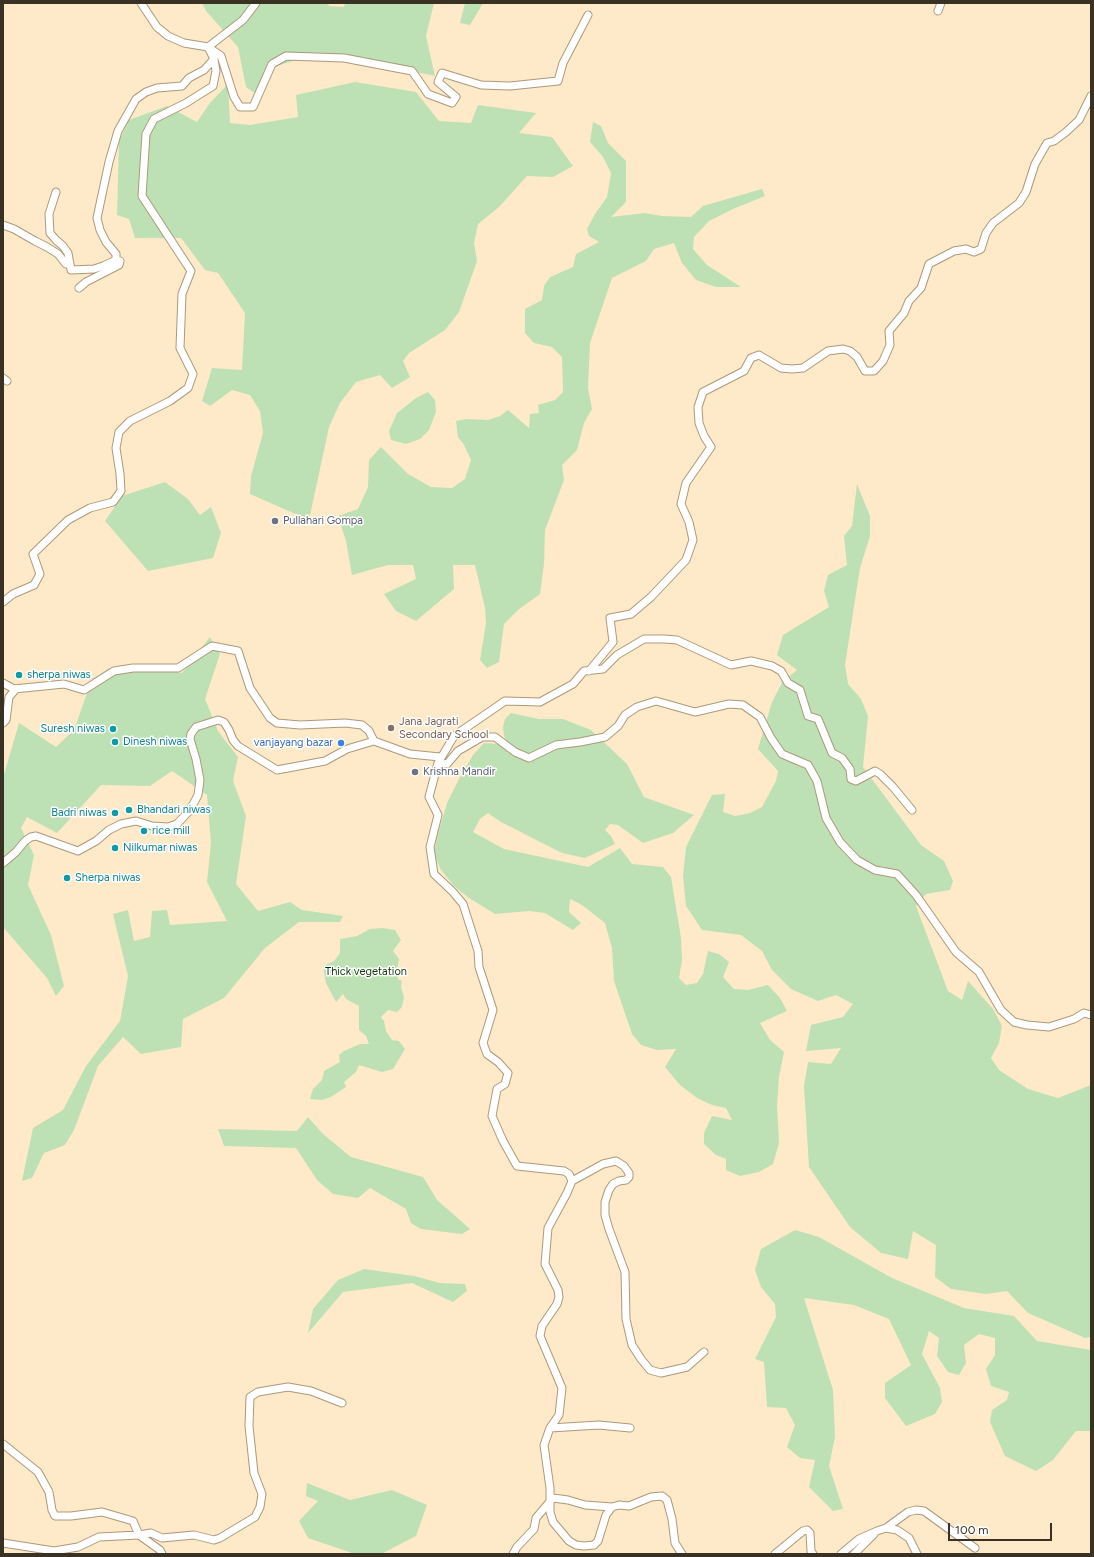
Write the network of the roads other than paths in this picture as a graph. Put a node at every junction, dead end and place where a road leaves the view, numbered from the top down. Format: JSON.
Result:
{"nodes":[{"id":1,"x":141,"y":3,"type":"edge"},
{"id":2,"x":256,"y":3,"type":"edge"},
{"id":3,"x":941,"y":3,"type":"edge"},
{"id":4,"x":938,"y":11,"type":"dead end"},
{"id":5,"x":588,"y":15,"type":"dead end"},
{"id":6,"x":208,"y":47,"type":"junction"},
{"id":7,"x":214,"y":59,"type":"junction"},
{"id":8,"x":1091,"y":96,"type":"edge"},
{"id":9,"x":56,"y":192,"type":"dead end"},
{"id":10,"x":3,"y":225,"type":"edge"},
{"id":11,"x":116,"y":260,"type":"junction"},
{"id":12,"x":70,"y":264,"type":"junction"},
{"id":13,"x":79,"y":288,"type":"dead end"},
{"id":14,"x":3,"y":602,"type":"edge"},
{"id":15,"x":589,"y":671,"type":"junction"},
{"id":16,"x":3,"y":683,"type":"edge"},
{"id":17,"x":16,"y":689,"type":"junction"},
{"id":18,"x":3,"y":724,"type":"edge"},
{"id":19,"x":374,"y":741,"type":"junction"},
{"id":20,"x":438,"y":762,"type":"junction"},
{"id":21,"x":912,"y":810,"type":"dead end"},
{"id":22,"x":3,"y":863,"type":"edge"},
{"id":23,"x":1091,"y":1015,"type":"edge"},
{"id":24,"x":572,"y":1181,"type":"junction"},
{"id":25,"x":704,"y":1352,"type":"dead end"},
{"id":26,"x":342,"y":1404,"type":"dead end"},
{"id":27,"x":550,"y":1428,"type":"junction"},
{"id":28,"x":630,"y":1428,"type":"dead end"},
{"id":29,"x":3,"y":1444,"type":"edge"},
{"id":30,"x":550,"y":1504,"type":"junction"},
{"id":31,"x":612,"y":1507,"type":"junction"},
{"id":32,"x":886,"y":1528,"type":"junction"},
{"id":33,"x":876,"y":1531,"type":"junction"},
{"id":34,"x":139,"y":1535,"type":"junction"},
{"id":35,"x":3,"y":1543,"type":"edge"},
{"id":36,"x":975,"y":1548,"type":"dead end"},
{"id":37,"x":162,"y":1554,"type":"edge"},
{"id":38,"x":513,"y":1554,"type":"edge"},
{"id":39,"x":682,"y":1554,"type":"edge"},
{"id":40,"x":775,"y":1554,"type":"edge"},
{"id":41,"x":813,"y":1554,"type":"edge"},
{"id":42,"x":841,"y":1554,"type":"edge"},
{"id":43,"x":854,"y":1554,"type":"edge"},
{"id":44,"x":917,"y":1554,"type":"edge"}],
"edges":[{"from":1,"to":6,"type":"street"},
{"from":2,"to":6,"type":"street"},
{"from":3,"to":4,"type":"street"},
{"from":5,"to":6,"type":"street"},
{"from":6,"to":7,"type":"street"},
{"from":7,"to":11,"type":"street"},
{"from":7,"to":14,"type":"street"},
{"from":8,"to":15,"type":"street"},
{"from":9,"to":12,"type":"street"},
{"from":10,"to":12,"type":"street"},
{"from":11,"to":12,"type":"street"},
{"from":11,"to":13,"type":"street"},
{"from":15,"to":20,"type":"street"},
{"from":15,"to":21,"type":"street"},
{"from":16,"to":17,"type":"street"},
{"from":17,"to":18,"type":"street"},
{"from":17,"to":19,"type":"street"},
{"from":19,"to":20,"type":"street"},
{"from":19,"to":22,"type":"street"},
{"from":20,"to":23,"type":"street"},
{"from":20,"to":24,"type":"street"},
{"from":24,"to":25,"type":"street"},
{"from":24,"to":27,"type":"street"},
{"from":26,"to":34,"type":"street"},
{"from":27,"to":28,"type":"street"},
{"from":27,"to":30,"type":"street"},
{"from":29,"to":34,"type":"street"},
{"from":30,"to":31,"type":"street"},
{"from":30,"to":31,"type":"street"},
{"from":30,"to":38,"type":"street"},
{"from":31,"to":39,"type":"street"},
{"from":32,"to":33,"type":"street"},
{"from":32,"to":36,"type":"street"},
{"from":32,"to":44,"type":"street"},
{"from":33,"to":42,"type":"street"},
{"from":33,"to":43,"type":"street"},
{"from":34,"to":35,"type":"street"},
{"from":34,"to":37,"type":"street"},
{"from":40,"to":41,"type":"street"}]}
